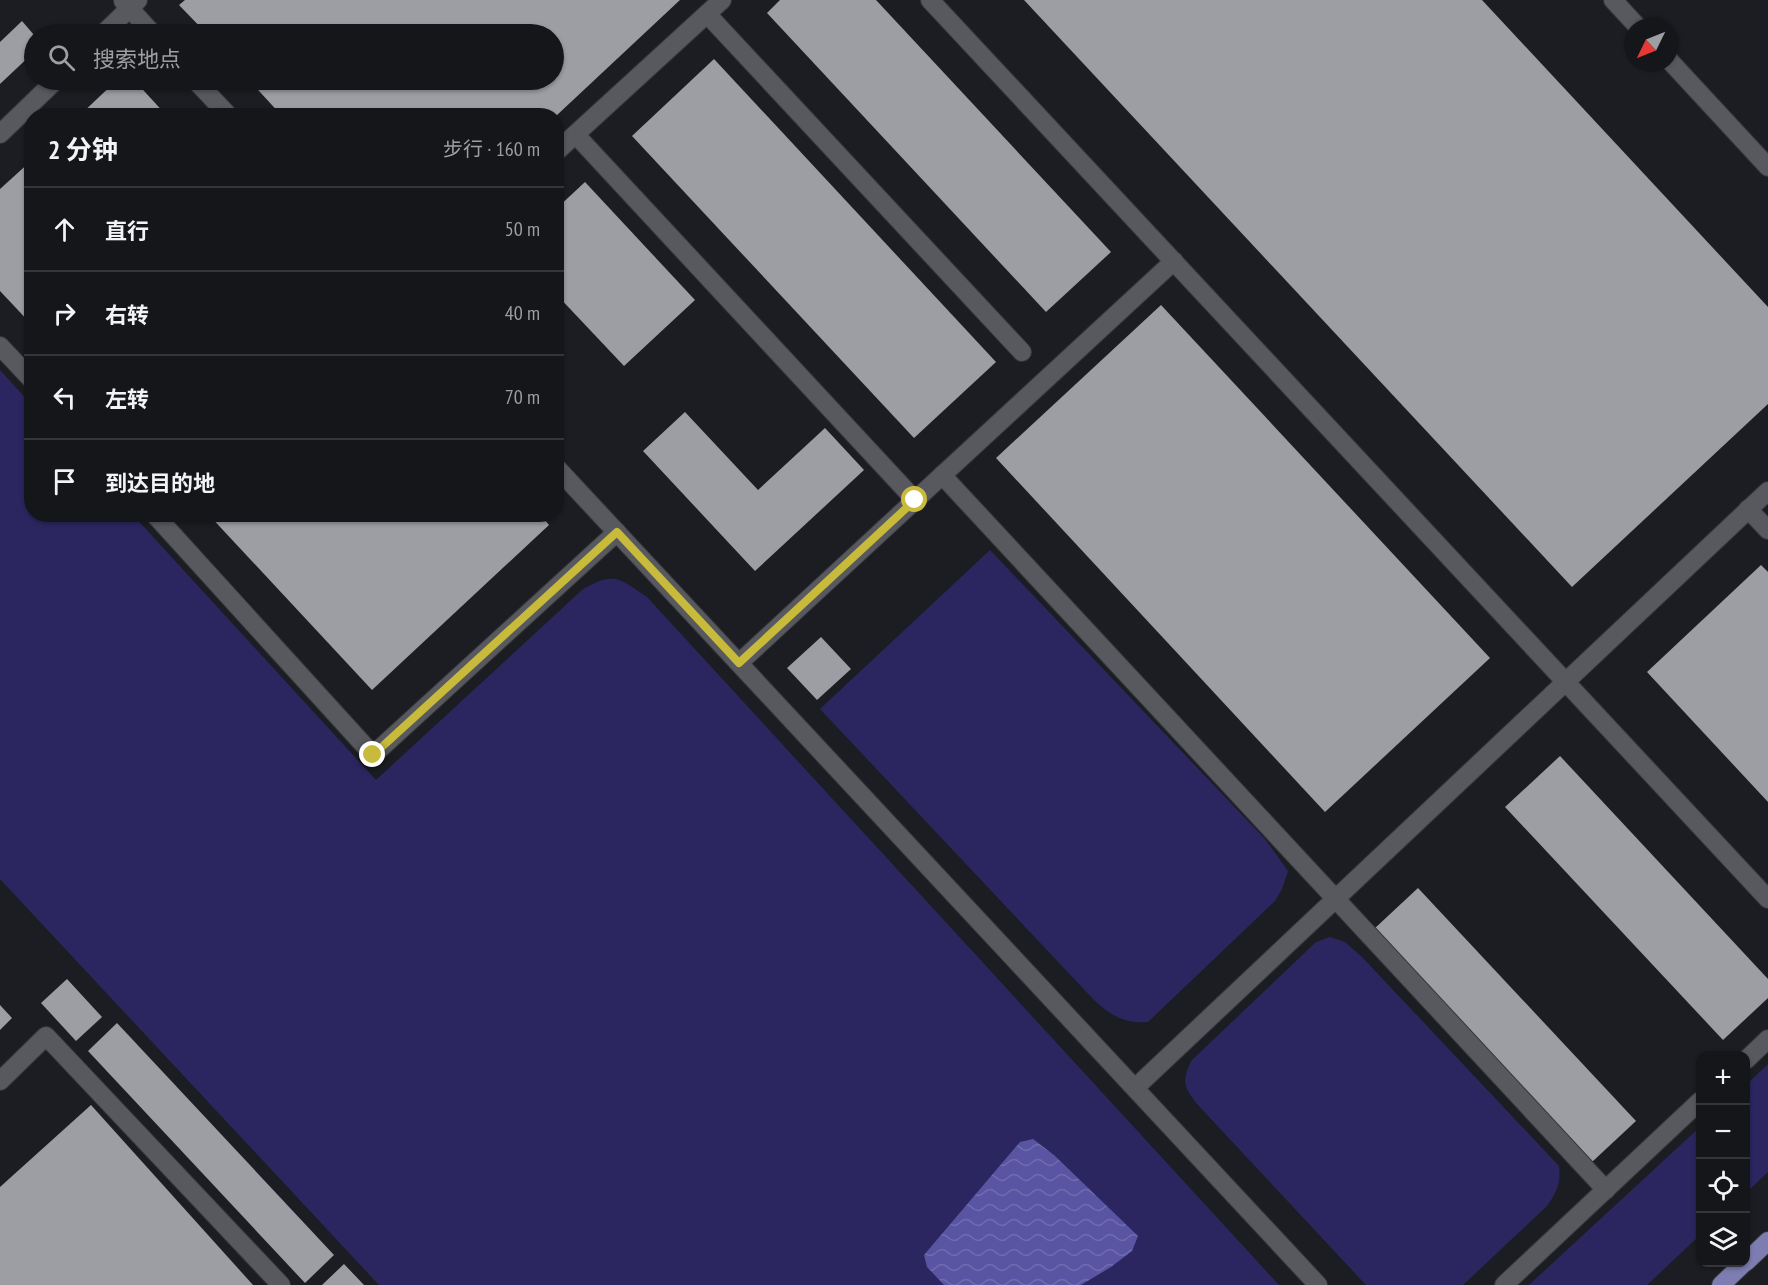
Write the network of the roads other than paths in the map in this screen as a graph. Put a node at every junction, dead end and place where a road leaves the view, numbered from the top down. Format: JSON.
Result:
{"nodes":[{"id":1,"x":722,"y":0,"type":"edge"},
{"id":2,"x":930,"y":0,"type":"edge"},
{"id":3,"x":1613,"y":0,"type":"edge"},
{"id":4,"x":130,"y":3,"type":"edge"},
{"id":5,"x":707,"y":14,"type":"junction"},
{"id":6,"x":1630,"y":18,"type":"edge"},
{"id":7,"x":112,"y":24,"type":"edge"},
{"id":8,"x":146,"y":24,"type":"edge"},
{"id":9,"x":1678,"y":70,"type":"edge"},
{"id":10,"x":46,"y":90,"type":"edge"},
{"id":11,"x":204,"y":90,"type":"edge"},
{"id":12,"x":27,"y":108,"type":"edge"},
{"id":13,"x":221,"y":108,"type":"edge"},
{"id":14,"x":24,"y":111,"type":"edge"},
{"id":15,"x":0,"y":134,"type":"edge"},
{"id":16,"x":576,"y":135,"type":"junction"},
{"id":17,"x":564,"y":145,"type":"edge"},
{"id":18,"x":1768,"y":167,"type":"edge"},
{"id":19,"x":1173,"y":261,"type":"junction"},
{"id":20,"x":0,"y":345,"type":"edge"},
{"id":21,"x":1022,"y":352,"type":"dead end"},
{"id":22,"x":24,"y":371,"type":"edge"},
{"id":23,"x":564,"y":476,"type":"edge"},
{"id":24,"x":942,"y":476,"type":"junction"},
{"id":25,"x":1768,"y":491,"type":"edge"},
{"id":26,"x":915,"y":500,"type":"junction"},
{"id":27,"x":1749,"y":509,"type":"junction"},
{"id":28,"x":161,"y":522,"type":"edge"},
{"id":29,"x":1768,"y":530,"type":"edge"},
{"id":30,"x":617,"y":532,"type":"junction"},
{"id":31,"x":739,"y":663,"type":"junction"},
{"id":32,"x":1566,"y":682,"type":"junction"},
{"id":33,"x":1335,"y":899,"type":"junction"},
{"id":34,"x":1768,"y":899,"type":"edge"},
{"id":35,"x":1768,"y":1039,"type":"edge"},
{"id":36,"x":1750,"y":1055,"type":"edge"},
{"id":37,"x":0,"y":1081,"type":"edge"},
{"id":38,"x":1135,"y":1088,"type":"junction"},
{"id":39,"x":1697,"y":1105,"type":"edge"},
{"id":40,"x":1606,"y":1190,"type":"junction"},
{"id":41,"x":1768,"y":1241,"type":"edge"},
{"id":42,"x":1750,"y":1257,"type":"edge"},
{"id":43,"x":1740,"y":1267,"type":"edge"},
{"id":44,"x":281,"y":1285,"type":"edge"},
{"id":45,"x":1318,"y":1285,"type":"edge"},
{"id":46,"x":1504,"y":1285,"type":"edge"},
{"id":47,"x":1721,"y":1285,"type":"edge"}],
"edges":[{"from":1,"to":5,"type":"lane"},
{"from":2,"to":19,"type":"lane"},
{"from":3,"to":6,"type":"lane"},
{"from":4,"to":7,"type":"lane"},
{"from":4,"to":8,"type":"lane"},
{"from":5,"to":16,"type":"lane"},
{"from":5,"to":21,"type":"lane"},
{"from":9,"to":18,"type":"lane"},
{"from":10,"to":12,"type":"lane"},
{"from":11,"to":13,"type":"lane"},
{"from":14,"to":15,"type":"lane"},
{"from":16,"to":17,"type":"lane"},
{"from":16,"to":26,"type":"lane"},
{"from":19,"to":24,"type":"lane"},
{"from":19,"to":32,"type":"lane"},
{"from":20,"to":22,"type":"lane"},
{"from":23,"to":30,"type":"lane"},
{"from":24,"to":26,"type":"lane"},
{"from":24,"to":33,"type":"lane"},
{"from":25,"to":27,"type":"lane"},
{"from":26,"to":31,"type":"lane"},
{"from":27,"to":29,"type":"lane"},
{"from":27,"to":32,"type":"lane"},
{"from":28,"to":30,"type":"lane"},
{"from":30,"to":31,"type":"lane"},
{"from":31,"to":38,"type":"lane"},
{"from":32,"to":33,"type":"lane"},
{"from":32,"to":34,"type":"lane"},
{"from":33,"to":38,"type":"lane"},
{"from":33,"to":40,"type":"lane"},
{"from":35,"to":36,"type":"lane"},
{"from":37,"to":44,"type":"lane"},
{"from":38,"to":45,"type":"lane"},
{"from":39,"to":40,"type":"lane"},
{"from":40,"to":46,"type":"lane"},
{"from":41,"to":42,"type":"main road"},
{"from":43,"to":47,"type":"main road"}]}
